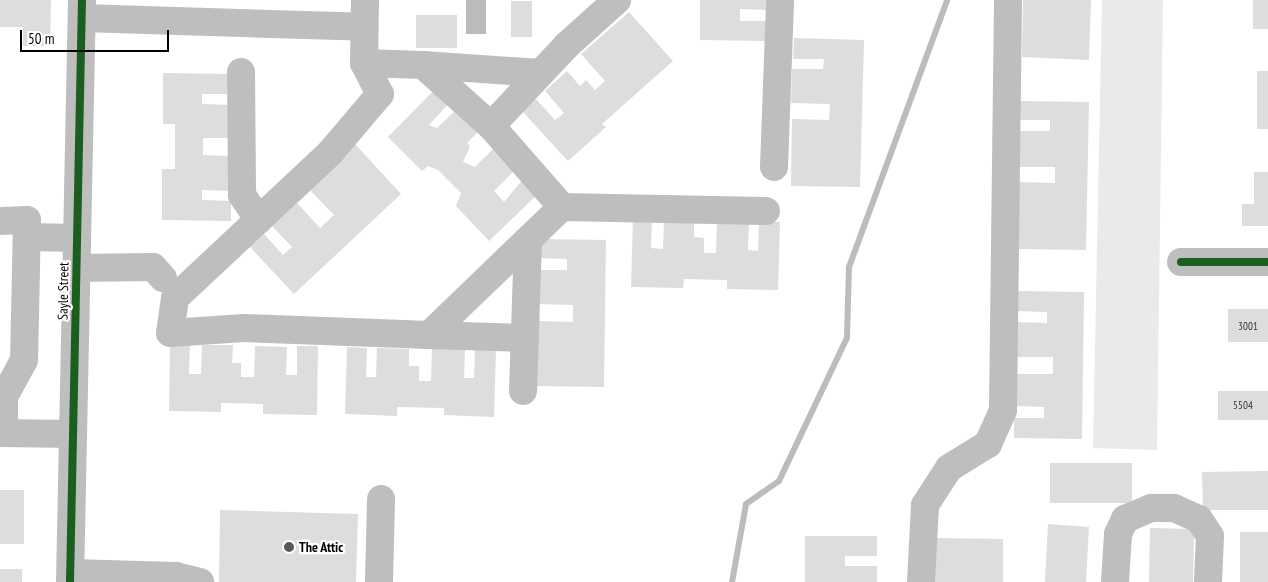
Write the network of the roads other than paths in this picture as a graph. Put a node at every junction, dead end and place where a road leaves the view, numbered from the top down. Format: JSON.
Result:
{"nodes":[{"id":1,"x":365,"y":0,"type":"edge"},
{"id":2,"x":617,"y":0,"type":"edge"},
{"id":3,"x":780,"y":0,"type":"edge"},
{"id":4,"x":1008,"y":0,"type":"edge"},
{"id":5,"x":82,"y":9,"type":"edge"},
{"id":6,"x":364,"y":27,"type":"junction"},
{"id":7,"x":364,"y":63,"type":"junction"},
{"id":8,"x":423,"y":65,"type":"junction"},
{"id":9,"x":241,"y":72,"type":"dead end"},
{"id":10,"x":541,"y":73,"type":"junction"},
{"id":11,"x":491,"y":126,"type":"junction"},
{"id":12,"x":774,"y":167,"type":"dead end"},
{"id":13,"x":562,"y":207,"type":"junction"},
{"id":14,"x":766,"y":211,"type":"dead end"},
{"id":15,"x":0,"y":220,"type":"edge"},
{"id":16,"x":259,"y":220,"type":"junction"},
{"id":17,"x":26,"y":237,"type":"junction"},
{"id":18,"x":77,"y":238,"type":"junction"},
{"id":19,"x":528,"y":240,"type":"junction"},
{"id":20,"x":1181,"y":262,"type":"dead end"},
{"id":21,"x":1268,"y":262,"type":"edge"},
{"id":22,"x":76,"y":268,"type":"junction"},
{"id":23,"x":164,"y":278,"type":"dead end"},
{"id":24,"x":429,"y":335,"type":"junction"},
{"id":25,"x":525,"y":338,"type":"junction"},
{"id":26,"x":4,"y":383,"type":"edge"},
{"id":27,"x":523,"y":391,"type":"dead end"},
{"id":28,"x":2,"y":433,"type":"edge"},
{"id":29,"x":73,"y":434,"type":"junction"},
{"id":30,"x":380,"y":499,"type":"dead end"},
{"id":31,"x":71,"y":578,"type":"edge"},
{"id":32,"x":200,"y":582,"type":"edge"},
{"id":33,"x":379,"y":582,"type":"edge"},
{"id":34,"x":921,"y":582,"type":"edge"},
{"id":35,"x":1115,"y":582,"type":"edge"},
{"id":36,"x":1208,"y":582,"type":"edge"}],
"edges":[{"from":1,"to":6,"type":"street"},
{"from":2,"to":10,"type":"street"},
{"from":3,"to":12,"type":"street"},
{"from":4,"to":34,"type":"street"},
{"from":5,"to":6,"type":"street"},
{"from":5,"to":18,"type":"street","name":"Sayle Street"},
{"from":6,"to":7,"type":"street"},
{"from":7,"to":8,"type":"street"},
{"from":7,"to":16,"type":"street"},
{"from":8,"to":10,"type":"street"},
{"from":8,"to":11,"type":"street"},
{"from":9,"to":16,"type":"street"},
{"from":10,"to":11,"type":"street"},
{"from":11,"to":13,"type":"street"},
{"from":13,"to":14,"type":"street"},
{"from":13,"to":19,"type":"street"},
{"from":15,"to":17,"type":"street"},
{"from":16,"to":24,"type":"street"},
{"from":17,"to":18,"type":"street"},
{"from":17,"to":26,"type":"street"},
{"from":18,"to":22,"type":"street","name":"Sayle Street"},
{"from":19,"to":24,"type":"street"},
{"from":19,"to":25,"type":"street"},
{"from":20,"to":21,"type":"street"},
{"from":22,"to":23,"type":"street"},
{"from":22,"to":29,"type":"street","name":"Sayle Street"},
{"from":24,"to":25,"type":"street"},
{"from":25,"to":27,"type":"street"},
{"from":26,"to":28,"type":"street"},
{"from":28,"to":29,"type":"street"},
{"from":29,"to":31,"type":"street","name":"Sayle Street"},
{"from":30,"to":33,"type":"street"},
{"from":31,"to":32,"type":"street"},
{"from":35,"to":36,"type":"street"}]}
